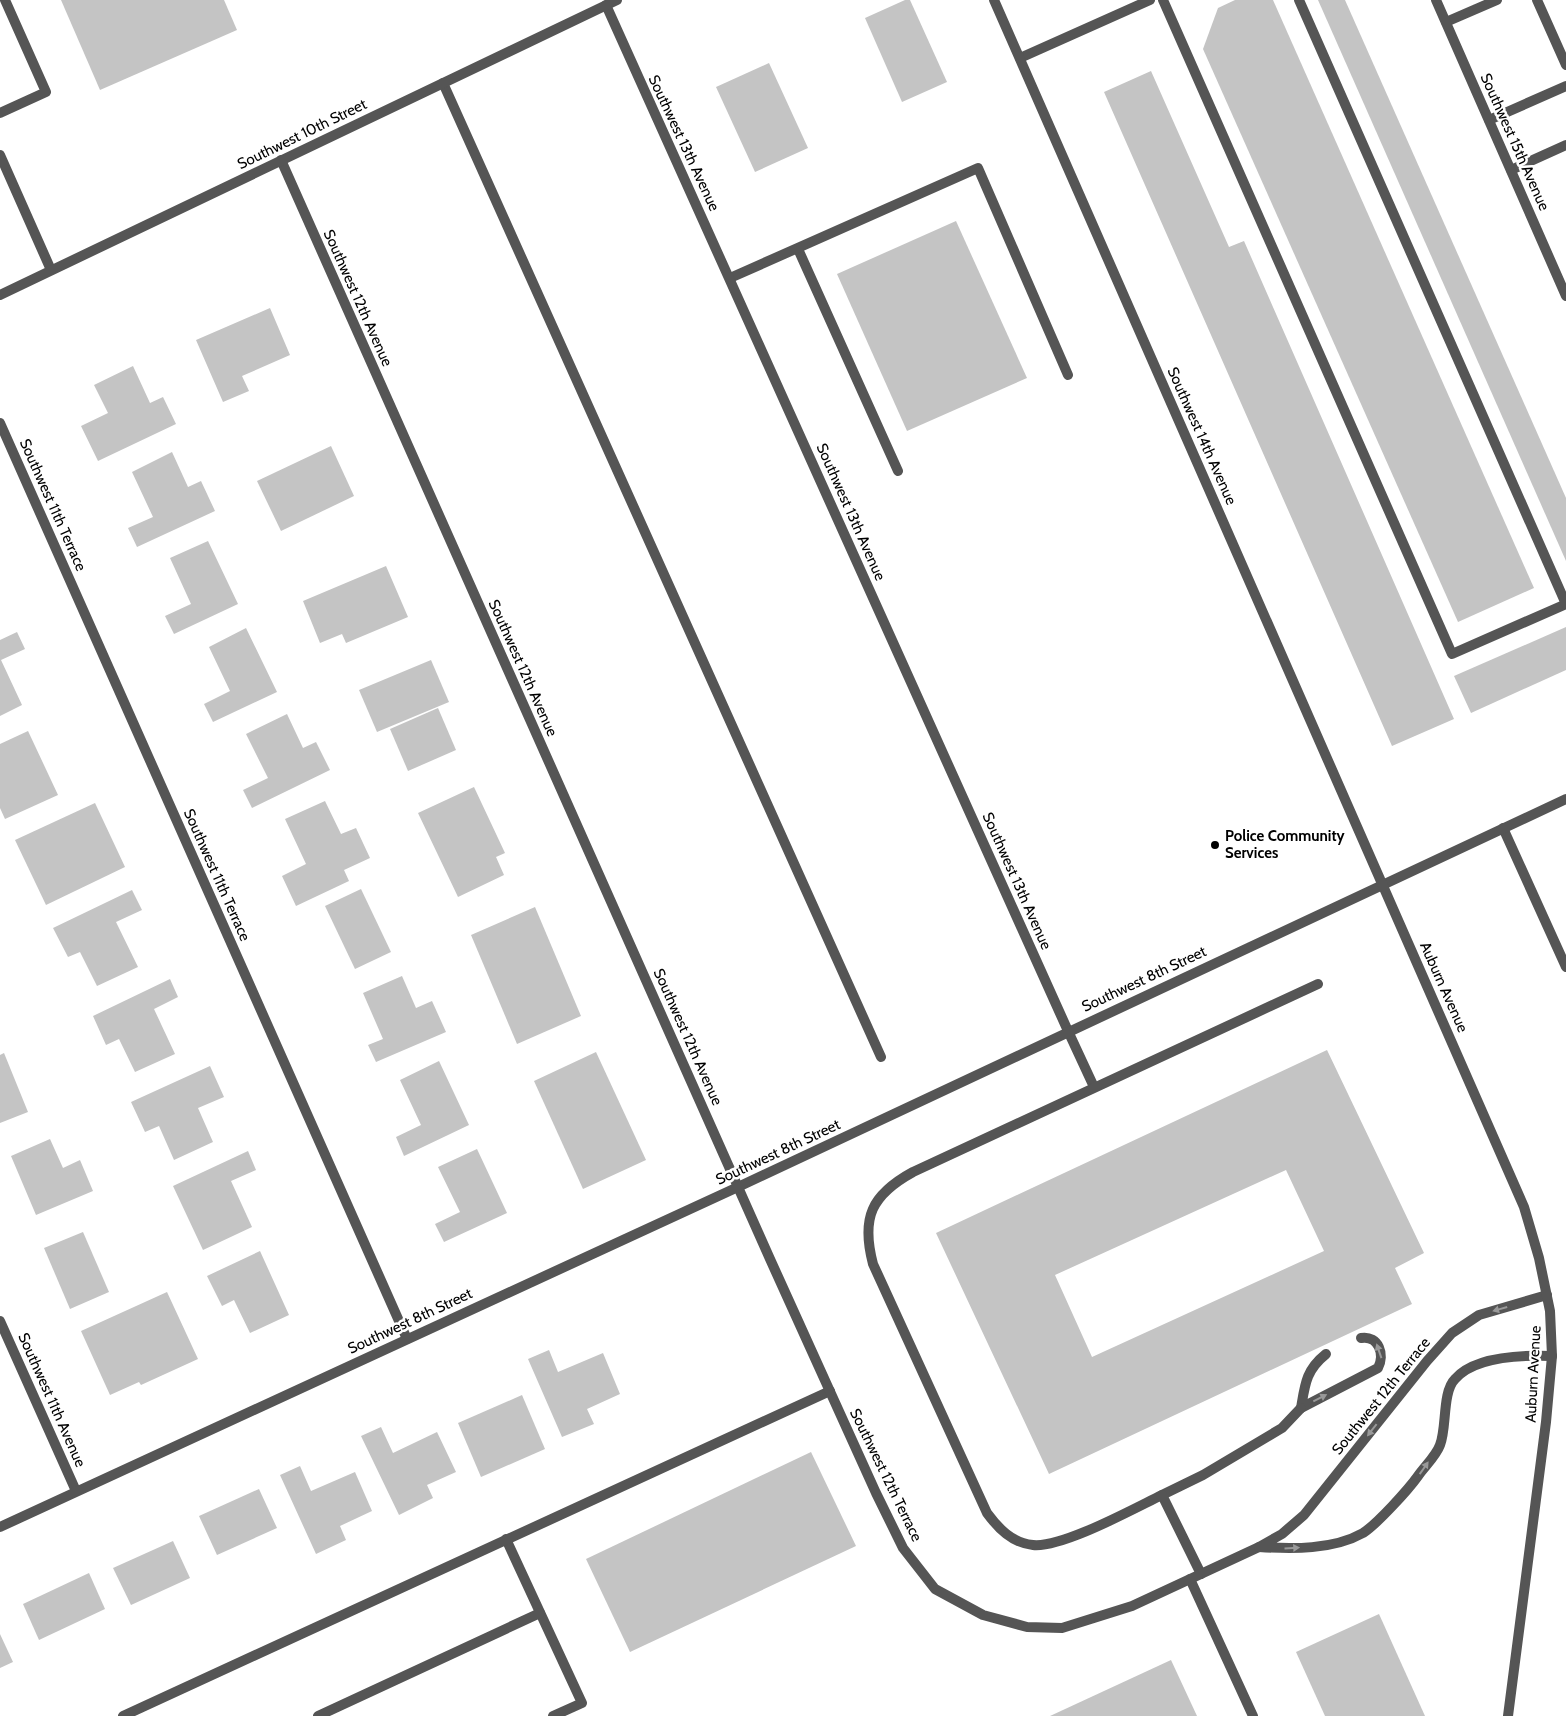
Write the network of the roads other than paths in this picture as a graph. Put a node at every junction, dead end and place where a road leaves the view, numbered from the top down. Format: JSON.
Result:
{"nodes":[{"id":1,"x":5,"y":0,"type":"edge"},
{"id":2,"x":617,"y":0,"type":"edge"},
{"id":3,"x":994,"y":0,"type":"edge"},
{"id":4,"x":1150,"y":0,"type":"edge"},
{"id":5,"x":1163,"y":0,"type":"edge"},
{"id":6,"x":1299,"y":0,"type":"edge"},
{"id":7,"x":1436,"y":0,"type":"edge"},
{"id":8,"x":1497,"y":0,"type":"edge"},
{"id":9,"x":1537,"y":0,"type":"edge"},
{"id":10,"x":605,"y":3,"type":"edge"},
{"id":11,"x":1446,"y":22,"type":"junction"},
{"id":12,"x":1020,"y":58,"type":"junction"},
{"id":13,"x":1566,"y":65,"type":"edge"},
{"id":14,"x":443,"y":83,"type":"junction"},
{"id":15,"x":1566,"y":86,"type":"edge"},
{"id":16,"x":0,"y":113,"type":"edge"},
{"id":17,"x":1489,"y":120,"type":"junction"},
{"id":18,"x":1566,"y":145,"type":"edge"},
{"id":19,"x":0,"y":155,"type":"edge"},
{"id":20,"x":281,"y":160,"type":"junction"},
{"id":21,"x":1511,"y":170,"type":"junction"},
{"id":22,"x":798,"y":249,"type":"junction"},
{"id":23,"x":51,"y":270,"type":"junction"},
{"id":24,"x":730,"y":278,"type":"junction"},
{"id":25,"x":0,"y":295,"type":"edge"},
{"id":26,"x":1566,"y":296,"type":"edge"},
{"id":27,"x":1068,"y":375,"type":"dead end"},
{"id":28,"x":0,"y":423,"type":"edge"},
{"id":29,"x":898,"y":472,"type":"dead end"},
{"id":30,"x":1566,"y":604,"type":"edge"},
{"id":31,"x":1566,"y":800,"type":"edge"},
{"id":32,"x":1503,"y":828,"type":"junction"},
{"id":33,"x":1382,"y":884,"type":"junction"},
{"id":34,"x":1566,"y":967,"type":"edge"},
{"id":35,"x":1318,"y":984,"type":"dead end"},
{"id":36,"x":1068,"y":1032,"type":"junction"},
{"id":37,"x":881,"y":1057,"type":"dead end"},
{"id":38,"x":1094,"y":1087,"type":"junction"},
{"id":39,"x":738,"y":1187,"type":"junction"},
{"id":40,"x":1547,"y":1295,"type":"junction"},
{"id":41,"x":0,"y":1321,"type":"edge"},
{"id":42,"x":1360,"y":1338,"type":"dead end"},
{"id":43,"x":407,"y":1339,"type":"junction"},
{"id":44,"x":1326,"y":1354,"type":"dead end"},
{"id":45,"x":1552,"y":1356,"type":"junction"},
{"id":46,"x":830,"y":1391,"type":"junction"},
{"id":47,"x":1300,"y":1408,"type":"junction"},
{"id":48,"x":76,"y":1491,"type":"junction"},
{"id":49,"x":1162,"y":1496,"type":"junction"},
{"id":50,"x":0,"y":1527,"type":"edge"},
{"id":51,"x":506,"y":1540,"type":"junction"},
{"id":52,"x":1259,"y":1547,"type":"junction"},
{"id":53,"x":1200,"y":1574,"type":"junction"},
{"id":54,"x":1190,"y":1579,"type":"junction"},
{"id":55,"x":540,"y":1613,"type":"junction"},
{"id":56,"x":123,"y":1716,"type":"edge"},
{"id":57,"x":318,"y":1716,"type":"edge"},
{"id":58,"x":553,"y":1716,"type":"edge"},
{"id":59,"x":1253,"y":1716,"type":"edge"},
{"id":60,"x":1508,"y":1716,"type":"edge"}],
"edges":[{"from":1,"to":16,"type":"street"},
{"from":2,"to":10,"type":"street","name":"Southwest 10th Street"},
{"from":3,"to":12,"type":"street","name":"Southwest 14th Avenue"},
{"from":4,"to":12,"type":"street"},
{"from":5,"to":30,"type":"street"},
{"from":6,"to":30,"type":"street"},
{"from":7,"to":11,"type":"street","name":"Southwest 15th Avenue"},
{"from":8,"to":11,"type":"street"},
{"from":9,"to":13,"type":"street"},
{"from":10,"to":14,"type":"street","name":"Southwest 10th Street"},
{"from":10,"to":24,"type":"street","name":"Southwest 13th Avenue"},
{"from":11,"to":17,"type":"street","name":"Southwest 15th Avenue"},
{"from":12,"to":33,"type":"street","name":"Southwest 14th Avenue"},
{"from":14,"to":20,"type":"street","name":"Southwest 10th Street"},
{"from":14,"to":37,"type":"street"},
{"from":15,"to":17,"type":"street"},
{"from":17,"to":21,"type":"street","name":"Southwest 15th Avenue"},
{"from":18,"to":21,"type":"street"},
{"from":19,"to":23,"type":"street"},
{"from":20,"to":23,"type":"street","name":"Southwest 10th Street"},
{"from":20,"to":39,"type":"street","name":"Southwest 12th Avenue"},
{"from":21,"to":26,"type":"street","name":"Southwest 15th Avenue"},
{"from":22,"to":24,"type":"street"},
{"from":22,"to":27,"type":"street"},
{"from":22,"to":29,"type":"street"},
{"from":23,"to":25,"type":"street","name":"Southwest 10th Street"},
{"from":24,"to":36,"type":"street","name":"Southwest 13th Avenue"},
{"from":28,"to":43,"type":"street","name":"Southwest 11th Terrace"},
{"from":31,"to":32,"type":"street","name":"Southwest 8th Street"},
{"from":32,"to":33,"type":"street","name":"Southwest 8th Street"},
{"from":32,"to":34,"type":"street"},
{"from":33,"to":36,"type":"street","name":"Southwest 8th Street"},
{"from":33,"to":40,"type":"street","name":"Auburn Avenue"},
{"from":35,"to":38,"type":"street"},
{"from":36,"to":38,"type":"street","name":"Southwest 13th Avenue"},
{"from":36,"to":39,"type":"street","name":"Southwest 8th Street"},
{"from":38,"to":49,"type":"street"},
{"from":39,"to":43,"type":"street","name":"Southwest 8th Street"},
{"from":39,"to":46,"type":"street","name":"Southwest 12th Terrace"},
{"from":40,"to":45,"type":"street","name":"Auburn Avenue"},
{"from":40,"to":52,"type":"street","name":"Southwest 12th Terrace","one_way":true},
{"from":41,"to":48,"type":"street","name":"Southwest 11th Avenue"},
{"from":47,"to":42,"type":"street","one_way":true},
{"from":43,"to":48,"type":"street","name":"Southwest 8th Street"},
{"from":44,"to":47,"type":"street"},
{"from":52,"to":45,"type":"street","name":"Southwest 12th Terrace","one_way":true},
{"from":45,"to":60,"type":"street","name":"Auburn Avenue"},
{"from":46,"to":51,"type":"street"},
{"from":46,"to":54,"type":"street","name":"Southwest 12th Terrace"},
{"from":47,"to":49,"type":"street"},
{"from":48,"to":50,"type":"street","name":"Southwest 8th Street"},
{"from":49,"to":53,"type":"street"},
{"from":51,"to":55,"type":"street"},
{"from":51,"to":56,"type":"street"},
{"from":52,"to":53,"type":"street","name":"Southwest 12th Terrace"},
{"from":53,"to":54,"type":"street","name":"Southwest 12th Terrace"},
{"from":54,"to":59,"type":"street"},
{"from":55,"to":57,"type":"street"},
{"from":55,"to":58,"type":"street"}]}
